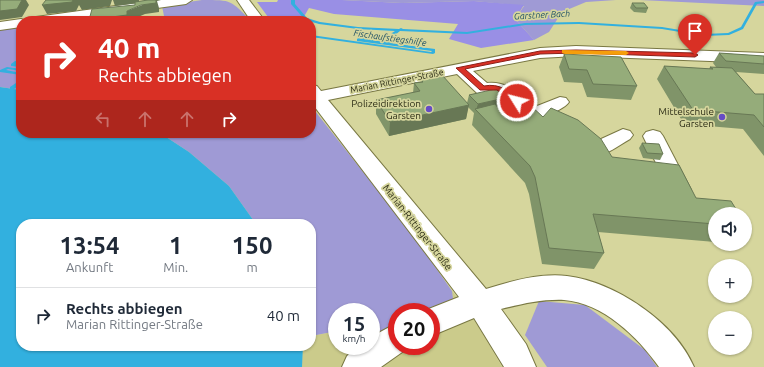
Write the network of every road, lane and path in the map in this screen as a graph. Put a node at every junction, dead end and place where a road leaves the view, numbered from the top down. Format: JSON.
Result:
{"nodes":[{"id":1,"x":186,"y":0,"type":"edge"},
{"id":2,"x":243,"y":0,"type":"edge"},
{"id":3,"x":44,"y":5,"type":"edge"},
{"id":4,"x":38,"y":16,"type":"edge"},
{"id":5,"x":71,"y":16,"type":"edge"},
{"id":6,"x":254,"y":16,"type":"edge"},
{"id":7,"x":16,"y":24,"type":"edge"},
{"id":8,"x":0,"y":26,"type":"edge"},
{"id":9,"x":764,"y":58,"type":"edge"},
{"id":10,"x":460,"y":68,"type":"junction"},
{"id":11,"x":483,"y":89,"type":"junction"},
{"id":12,"x":316,"y":93,"type":"edge"},
{"id":13,"x":462,"y":93,"type":"dead end"},
{"id":14,"x":316,"y":96,"type":"edge"},
{"id":15,"x":517,"y":101,"type":"dead end"},
{"id":16,"x":560,"y":102,"type":"dead end"},
{"id":17,"x":498,"y":121,"type":"edge"},
{"id":18,"x":623,"y":135,"type":"dead end"},
{"id":19,"x":653,"y":136,"type":"dead end"},
{"id":20,"x":595,"y":150,"type":"edge"},
{"id":21,"x":688,"y":206,"type":"edge"},
{"id":22,"x":481,"y":304,"type":"junction"},
{"id":23,"x":440,"y":318,"type":"edge"},
{"id":24,"x":388,"y":344,"type":"edge"},
{"id":25,"x":358,"y":367,"type":"edge"},
{"id":26,"x":520,"y":367,"type":"edge"},
{"id":27,"x":678,"y":367,"type":"edge"}],
"edges":[{"from":1,"to":5,"type":"street"},
{"from":2,"to":6,"type":"street"},
{"from":3,"to":4,"type":"street"},
{"from":7,"to":8,"type":"street"},
{"from":9,"to":10,"type":"street","name":"Marian Rittinger-Straße"},
{"from":10,"to":11,"type":"street"},
{"from":10,"to":12,"type":"street","name":"Marian Rittinger-Straße"},
{"from":11,"to":13,"type":"street"},
{"from":11,"to":15,"type":"street"},
{"from":14,"to":22,"type":"street","name":"Marian-Rittinger-Straße"},
{"from":16,"to":17,"type":"street"},
{"from":18,"to":20,"type":"street"},
{"from":19,"to":21,"type":"street"},
{"from":22,"to":23,"type":"street"},
{"from":22,"to":26,"type":"street","name":"Marian-Rittinger-Straße"},
{"from":22,"to":27,"type":"street"},
{"from":24,"to":25,"type":"street"}]}
